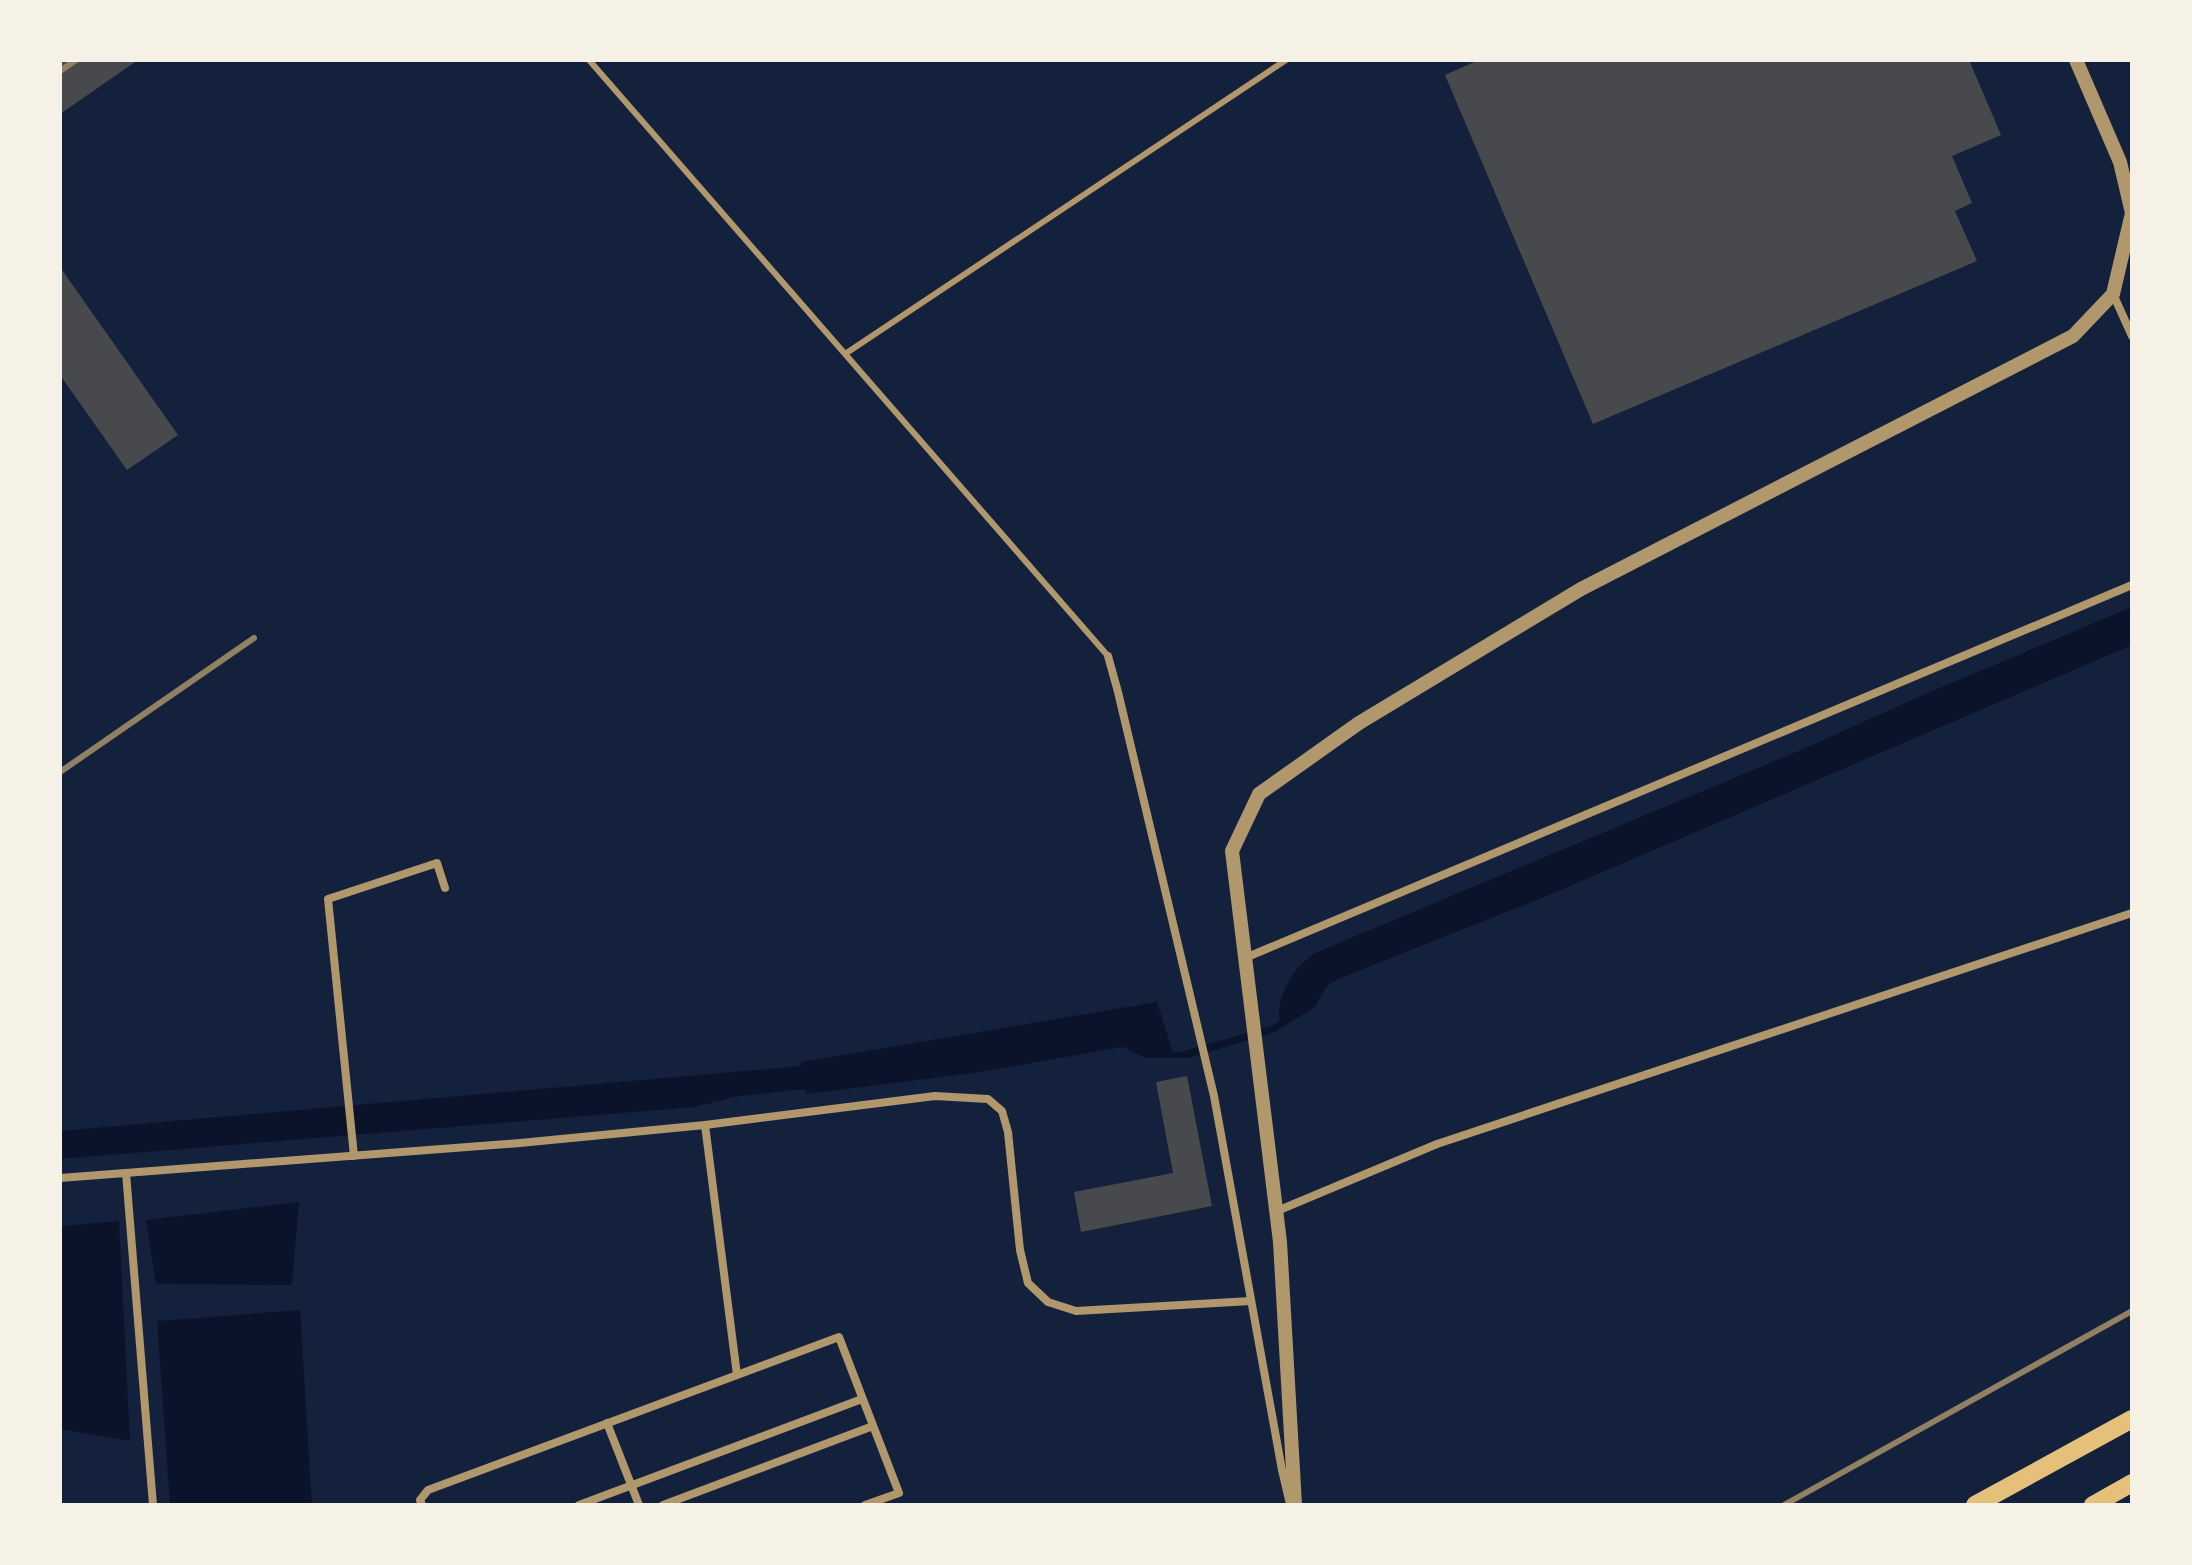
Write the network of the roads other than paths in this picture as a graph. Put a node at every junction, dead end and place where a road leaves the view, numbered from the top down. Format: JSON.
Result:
{"nodes":[{"id":1,"x":589,"y":60,"type":"edge"},
{"id":2,"x":1286,"y":60,"type":"edge"},
{"id":3,"x":2076,"y":60,"type":"edge"},
{"id":4,"x":2113,"y":294,"type":"junction"},
{"id":5,"x":2132,"y":336,"type":"edge"},
{"id":6,"x":845,"y":354,"type":"junction"},
{"id":7,"x":2132,"y":585,"type":"edge"},
{"id":8,"x":1108,"y":656,"type":"joint"},
{"id":9,"x":445,"y":888,"type":"dead end"},
{"id":10,"x":2132,"y":913,"type":"edge"},
{"id":11,"x":1245,"y":958,"type":"junction"},
{"id":12,"x":705,"y":1125,"type":"junction"},
{"id":13,"x":354,"y":1156,"type":"junction"},
{"id":14,"x":126,"y":1173,"type":"junction"},
{"id":15,"x":60,"y":1178,"type":"edge"},
{"id":16,"x":1277,"y":1211,"type":"junction"},
{"id":17,"x":1251,"y":1301,"type":"junction"},
{"id":18,"x":737,"y":1375,"type":"junction"},
{"id":19,"x":862,"y":1399,"type":"junction"},
{"id":20,"x":2132,"y":1419,"type":"edge"},
{"id":21,"x":607,"y":1423,"type":"junction"},
{"id":22,"x":873,"y":1426,"type":"junction"},
{"id":23,"x":2132,"y":1483,"type":"edge"},
{"id":24,"x":631,"y":1485,"type":"junction"},
{"id":25,"x":153,"y":1505,"type":"edge"},
{"id":26,"x":422,"y":1505,"type":"edge"},
{"id":27,"x":579,"y":1505,"type":"edge"},
{"id":28,"x":639,"y":1505,"type":"edge"},
{"id":29,"x":663,"y":1505,"type":"edge"},
{"id":30,"x":865,"y":1505,"type":"edge"},
{"id":31,"x":1292,"y":1505,"type":"edge"},
{"id":32,"x":1975,"y":1505,"type":"edge"},
{"id":33,"x":2093,"y":1505,"type":"edge"}],
"edges":[{"from":1,"to":6,"type":"lane"},
{"from":2,"to":6,"type":"lane"},
{"from":3,"to":4,"type":"street"},
{"from":4,"to":5,"type":"street"},
{"from":4,"to":11,"type":"street"},
{"from":6,"to":8,"type":"lane"},
{"from":7,"to":11,"type":"street"},
{"from":8,"to":17,"type":"street"},
{"from":9,"to":13,"type":"street"},
{"from":10,"to":16,"type":"street"},
{"from":11,"to":16,"type":"street"},
{"from":12,"to":13,"type":"street"},
{"from":12,"to":17,"type":"street"},
{"from":12,"to":18,"type":"street"},
{"from":13,"to":14,"type":"street"},
{"from":14,"to":15,"type":"street"},
{"from":14,"to":25,"type":"street"},
{"from":16,"to":31,"type":"street"},
{"from":17,"to":31,"type":"street"},
{"from":18,"to":19,"type":"street"},
{"from":18,"to":21,"type":"street"},
{"from":19,"to":22,"type":"street"},
{"from":19,"to":24,"type":"street"},
{"from":20,"to":32,"type":"highway"},
{"from":21,"to":24,"type":"street"},
{"from":21,"to":26,"type":"street"},
{"from":22,"to":29,"type":"street"},
{"from":22,"to":30,"type":"street"},
{"from":23,"to":33,"type":"highway"},
{"from":24,"to":27,"type":"street"},
{"from":24,"to":28,"type":"street"}]}
